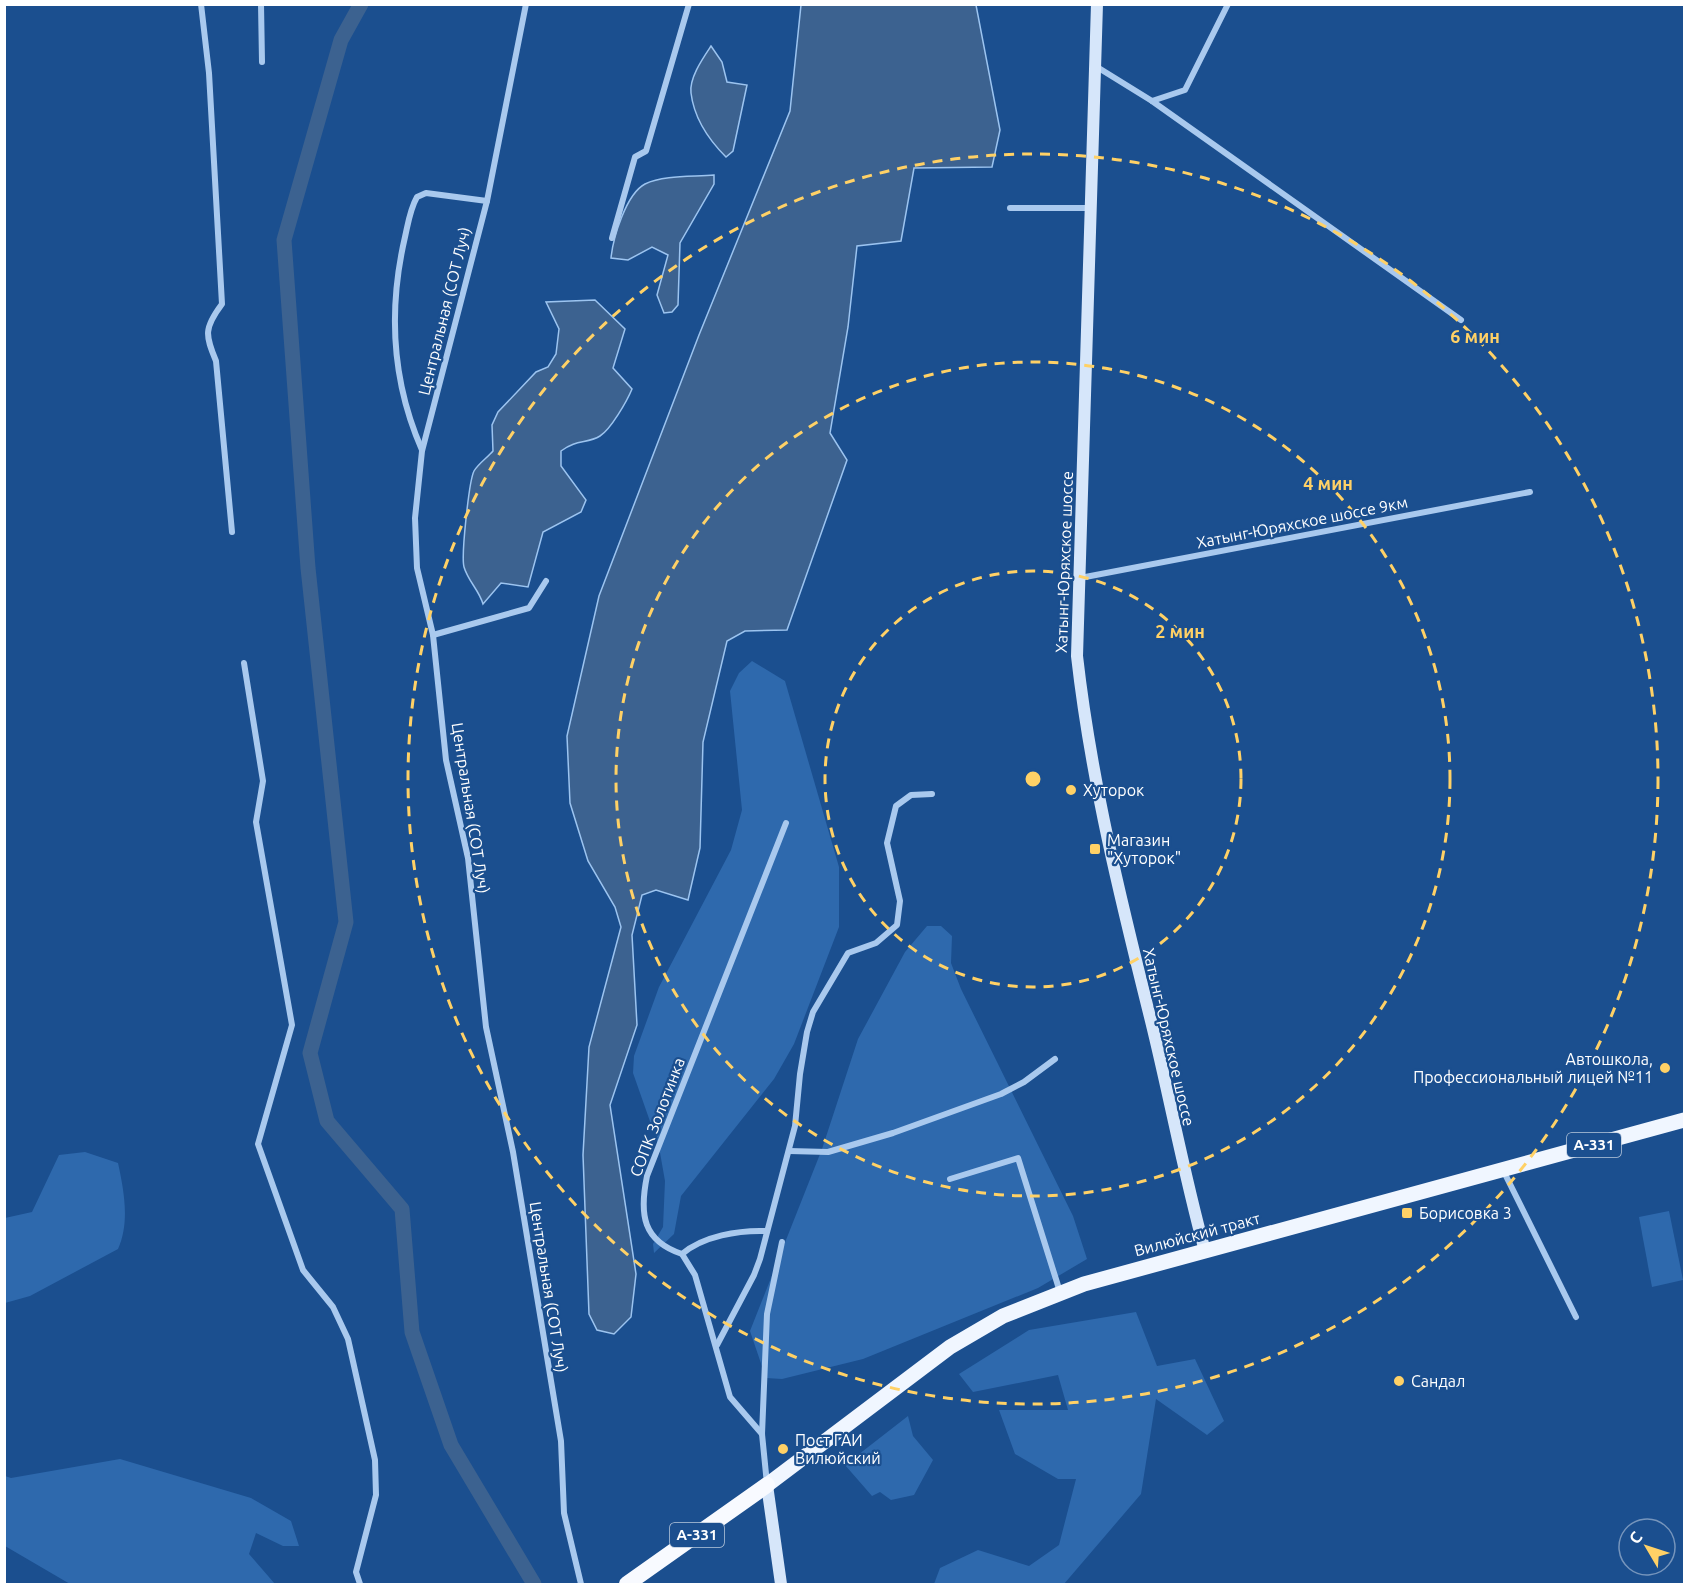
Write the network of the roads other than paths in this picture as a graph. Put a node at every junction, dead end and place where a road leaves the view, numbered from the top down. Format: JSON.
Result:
{"nodes":[{"id":1,"x":201,"y":4,"type":"edge"},
{"id":2,"x":261,"y":4,"type":"edge"},
{"id":3,"x":526,"y":4,"type":"edge"},
{"id":4,"x":689,"y":4,"type":"edge"},
{"id":5,"x":1097,"y":4,"type":"edge"},
{"id":6,"x":1228,"y":4,"type":"edge"},
{"id":7,"x":262,"y":62,"type":"dead end"},
{"id":8,"x":1097,"y":67,"type":"junction"},
{"id":9,"x":1152,"y":101,"type":"junction"},
{"id":10,"x":487,"y":201,"type":"junction"},
{"id":11,"x":1010,"y":208,"type":"dead end"},
{"id":12,"x":1092,"y":208,"type":"junction"},
{"id":13,"x":612,"y":238,"type":"dead end"},
{"id":14,"x":1461,"y":320,"type":"dead end"},
{"id":15,"x":422,"y":451,"type":"junction"},
{"id":16,"x":1530,"y":492,"type":"dead end"},
{"id":17,"x":232,"y":532,"type":"dead end"},
{"id":18,"x":1079,"y":578,"type":"junction"},
{"id":19,"x":546,"y":581,"type":"dead end"},
{"id":20,"x":433,"y":635,"type":"junction"},
{"id":21,"x":244,"y":663,"type":"dead end"},
{"id":22,"x":932,"y":794,"type":"dead end"},
{"id":23,"x":786,"y":823,"type":"dead end"},
{"id":24,"x":1055,"y":1059,"type":"dead end"},
{"id":25,"x":1684,"y":1120,"type":"edge"},
{"id":26,"x":789,"y":1151,"type":"junction"},
{"id":27,"x":1503,"y":1170,"type":"junction"},
{"id":28,"x":950,"y":1179,"type":"dead end"},
{"id":29,"x":766,"y":1231,"type":"junction"},
{"id":30,"x":782,"y":1242,"type":"dead end"},
{"id":31,"x":1205,"y":1251,"type":"junction"},
{"id":32,"x":682,"y":1254,"type":"junction"},
{"id":33,"x":1060,"y":1292,"type":"junction"},
{"id":34,"x":1576,"y":1317,"type":"dead end"},
{"id":35,"x":717,"y":1345,"type":"junction"},
{"id":36,"x":762,"y":1434,"type":"junction"},
{"id":37,"x":767,"y":1485,"type":"junction"},
{"id":38,"x":360,"y":1584,"type":"edge"},
{"id":39,"x":581,"y":1584,"type":"edge"},
{"id":40,"x":627,"y":1584,"type":"edge"},
{"id":41,"x":781,"y":1584,"type":"edge"}],
"edges":[{"from":1,"to":17,"type":"street"},
{"from":2,"to":7,"type":"street"},
{"from":3,"to":10,"type":"street","name":"Центральная (СОТ Луч)"},
{"from":4,"to":13,"type":"street"},
{"from":5,"to":8,"type":"main road","name":"Хатынг-Юряхское шоссе"},
{"from":6,"to":9,"type":"street"},
{"from":8,"to":9,"type":"street"},
{"from":8,"to":12,"type":"main road","name":"Хатынг-Юряхское шоссе"},
{"from":9,"to":14,"type":"street"},
{"from":10,"to":15,"type":"street","name":"Центральная (СОТ Луч)"},
{"from":10,"to":15,"type":"street"},
{"from":11,"to":12,"type":"street"},
{"from":12,"to":18,"type":"main road","name":"Хатынг-Юряхское шоссе"},
{"from":15,"to":20,"type":"street","name":"Центральная (СОТ Луч)"},
{"from":16,"to":18,"type":"street","name":"Хатынг-Юряхское шоссе 9км"},
{"from":18,"to":31,"type":"main road","name":"Хатынг-Юряхское шоссе"},
{"from":19,"to":20,"type":"street"},
{"from":20,"to":39,"type":"street","name":"Центральная (СОТ Луч)"},
{"from":21,"to":38,"type":"street"},
{"from":22,"to":26,"type":"street"},
{"from":23,"to":32,"type":"street","name":"СОПК Золотинка"},
{"from":24,"to":26,"type":"street"},
{"from":25,"to":27,"type":"main road","name":"Вилюйский тракт","number":"А-331"},
{"from":26,"to":29,"type":"street"},
{"from":27,"to":31,"type":"main road","name":"Вилюйский тракт","number":"А-331"},
{"from":27,"to":34,"type":"street"},
{"from":28,"to":33,"type":"street"},
{"from":29,"to":32,"type":"street"},
{"from":29,"to":35,"type":"street"},
{"from":30,"to":36,"type":"street"},
{"from":31,"to":33,"type":"main road","name":"Вилюйский тракт","number":"А-331"},
{"from":32,"to":35,"type":"street"},
{"from":33,"to":37,"type":"main road","name":"Вилюйский тракт","number":"А-331"},
{"from":35,"to":36,"type":"street"},
{"from":36,"to":37,"type":"street"},
{"from":37,"to":40,"type":"highway","number":"А-331"},
{"from":37,"to":41,"type":"main road"}]}
